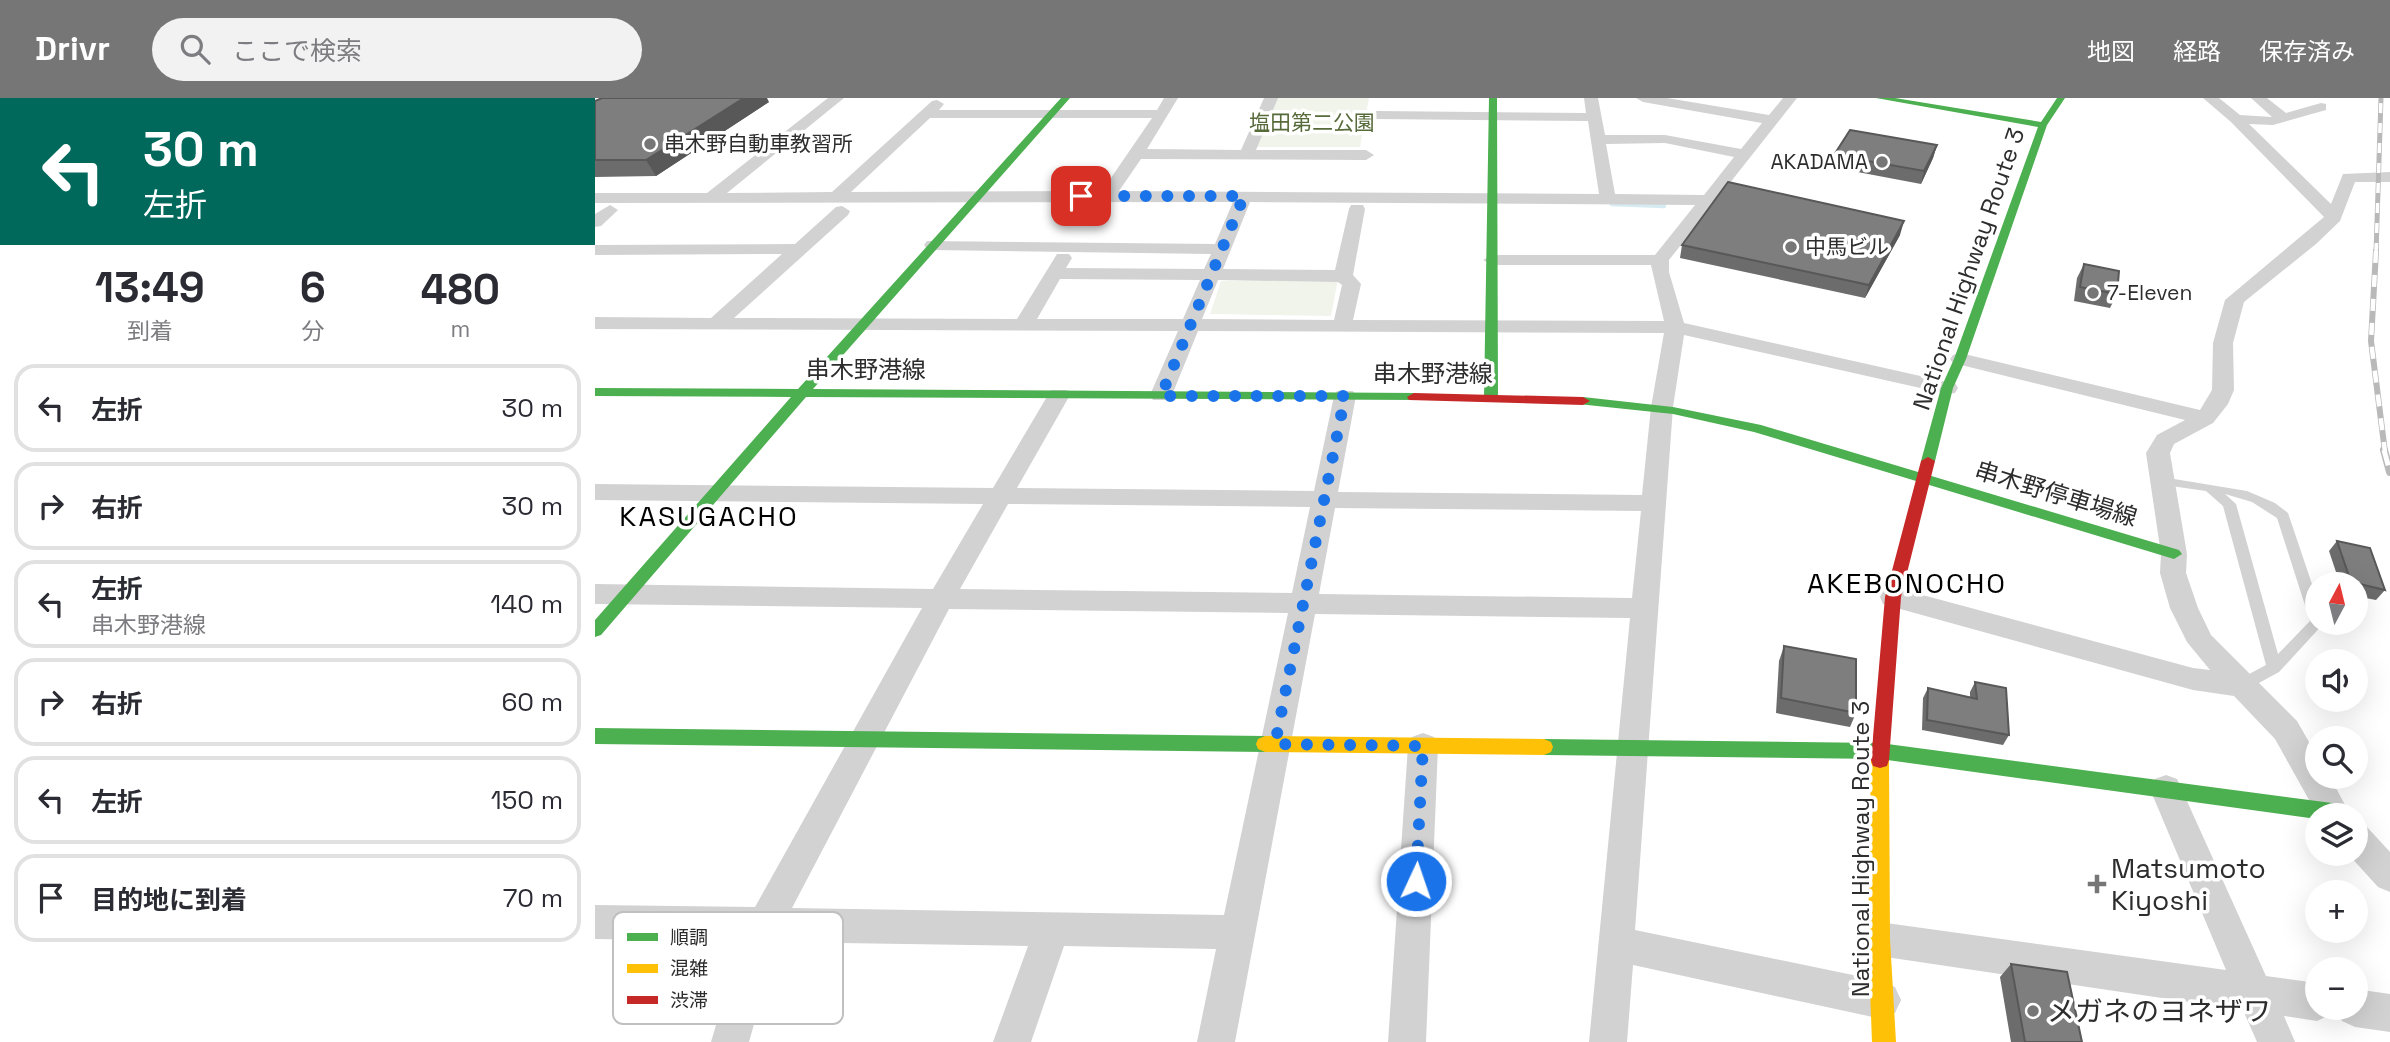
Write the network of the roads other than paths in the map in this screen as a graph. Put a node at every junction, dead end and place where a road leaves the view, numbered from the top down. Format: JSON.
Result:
{"nodes":[{"id":1,"x":837,"y":98,"type":"edge"},
{"id":2,"x":943,"y":98,"type":"edge"},
{"id":3,"x":1066,"y":98,"type":"edge"},
{"id":4,"x":1171,"y":98,"type":"edge"},
{"id":5,"x":1271,"y":98,"type":"edge"},
{"id":6,"x":1379,"y":98,"type":"edge"},
{"id":7,"x":1493,"y":98,"type":"edge"},
{"id":8,"x":1591,"y":98,"type":"edge"},
{"id":9,"x":1643,"y":98,"type":"edge"},
{"id":10,"x":1790,"y":98,"type":"edge"},
{"id":11,"x":1880,"y":98,"type":"edge"},
{"id":12,"x":2061,"y":98,"type":"edge"},
{"id":13,"x":2210,"y":98,"type":"edge"},
{"id":14,"x":2258,"y":98,"type":"edge"},
{"id":15,"x":2301,"y":98,"type":"edge"},
{"id":16,"x":2320,"y":107,"type":"joint"},
{"id":17,"x":926,"y":114,"type":"junction"},
{"id":18,"x":1051,"y":114,"type":"junction"},
{"id":19,"x":1160,"y":114,"type":"junction"},
{"id":20,"x":1493,"y":116,"type":"junction"},
{"id":21,"x":1594,"y":117,"type":"junction"},
{"id":22,"x":2284,"y":118,"type":"junction"},
{"id":23,"x":2236,"y":119,"type":"junction"},
{"id":24,"x":1770,"y":120,"type":"junction"},
{"id":25,"x":2043,"y":124,"type":"junction"},
{"id":26,"x":1371,"y":135,"type":"junction"},
{"id":27,"x":1599,"y":140,"type":"junction"},
{"id":28,"x":1137,"y":154,"type":"junction"},
{"id":29,"x":1742,"y":154,"type":"junction"},
{"id":30,"x":1246,"y":155,"type":"junction"},
{"id":31,"x":2390,"y":177,"type":"edge"},
{"id":32,"x":1107,"y":196,"type":"junction"},
{"id":33,"x":595,"y":198,"type":"edge"},
{"id":34,"x":710,"y":198,"type":"junction"},
{"id":35,"x":1608,"y":200,"type":"junction"},
{"id":36,"x":1241,"y":203,"type":"junction"},
{"id":37,"x":1358,"y":203,"type":"junction"},
{"id":38,"x":1492,"y":203,"type":"junction"},
{"id":39,"x":839,"y":204,"type":"junction"},
{"id":40,"x":971,"y":204,"type":"junction"},
{"id":41,"x":1702,"y":206,"type":"junction"},
{"id":42,"x":602,"y":210,"type":"edge"},
{"id":43,"x":2333,"y":217,"type":"junction"},
{"id":44,"x":595,"y":222,"type":"edge"},
{"id":45,"x":933,"y":245,"type":"junction"},
{"id":46,"x":1070,"y":247,"type":"junction"},
{"id":47,"x":1223,"y":248,"type":"junction"},
{"id":48,"x":796,"y":249,"type":"junction"},
{"id":49,"x":595,"y":250,"type":"edge"},
{"id":50,"x":1492,"y":260,"type":"junction"},
{"id":51,"x":1661,"y":260,"type":"junction"},
{"id":52,"x":1054,"y":273,"type":"junction"},
{"id":53,"x":1212,"y":275,"type":"junction"},
{"id":54,"x":1343,"y":276,"type":"junction"},
{"id":55,"x":595,"y":323,"type":"edge"},
{"id":56,"x":716,"y":323,"type":"junction"},
{"id":57,"x":867,"y":324,"type":"junction"},
{"id":58,"x":1024,"y":324,"type":"junction"},
{"id":59,"x":1190,"y":325,"type":"junction"},
{"id":60,"x":1342,"y":326,"type":"junction"},
{"id":61,"x":1491,"y":326,"type":"junction"},
{"id":62,"x":1675,"y":327,"type":"junction"},
{"id":63,"x":1960,"y":359,"type":"junction"},
{"id":64,"x":1947,"y":388,"type":"junction"},
{"id":65,"x":803,"y":393,"type":"junction"},
{"id":66,"x":601,"y":395,"type":"edge"},
{"id":67,"x":1059,"y":395,"type":"junction"},
{"id":68,"x":1161,"y":396,"type":"junction"},
{"id":69,"x":1345,"y":396,"type":"junction"},
{"id":70,"x":1491,"y":397,"type":"junction"},
{"id":71,"x":1662,"y":407,"type":"junction"},
{"id":72,"x":2204,"y":418,"type":"junction"},
{"id":73,"x":1925,"y":479,"type":"junction"},
{"id":74,"x":2162,"y":481,"type":"junction"},
{"id":75,"x":2209,"y":489,"type":"junction"},
{"id":76,"x":595,"y":492,"type":"edge"},
{"id":77,"x":713,"y":493,"type":"junction"},
{"id":78,"x":1000,"y":496,"type":"junction"},
{"id":79,"x":1325,"y":500,"type":"junction"},
{"id":80,"x":1654,"y":503,"type":"junction"},
{"id":81,"x":2174,"y":554,"type":"junction"},
{"id":82,"x":2305,"y":585,"type":"edge"},
{"id":83,"x":595,"y":594,"type":"edge"},
{"id":84,"x":629,"y":594,"type":"junction"},
{"id":85,"x":1893,"y":597,"type":"junction"},
{"id":86,"x":941,"y":598,"type":"junction"},
{"id":87,"x":1303,"y":604,"type":"junction"},
{"id":88,"x":1645,"y":608,"type":"junction"},
{"id":89,"x":595,"y":631,"type":"edge"},
{"id":90,"x":2305,"y":635,"type":"edge"},
{"id":91,"x":2274,"y":668,"type":"junction"},
{"id":92,"x":2242,"y":685,"type":"junction"},
{"id":93,"x":595,"y":736,"type":"edge"},
{"id":94,"x":865,"y":738,"type":"junction"},
{"id":95,"x":1275,"y":744,"type":"junction"},
{"id":96,"x":1423,"y":746,"type":"junction"},
{"id":97,"x":1633,"y":749,"type":"junction"},
{"id":98,"x":1880,"y":751,"type":"junction"},
{"id":99,"x":2166,"y":789,"type":"junction"},
{"id":100,"x":2327,"y":803,"type":"edge"},
{"id":101,"x":2305,"y":810,"type":"edge"},
{"id":102,"x":2368,"y":852,"type":"edge"},
{"id":103,"x":2390,"y":876,"type":"edge"},
{"id":104,"x":772,"y":912,"type":"edge"},
{"id":105,"x":595,"y":922,"type":"edge"},
{"id":106,"x":613,"y":922,"type":"edge"},
{"id":107,"x":843,"y":927,"type":"edge"},
{"id":108,"x":1053,"y":928,"type":"junction"},
{"id":109,"x":1238,"y":932,"type":"junction"},
{"id":110,"x":1879,"y":939,"type":"junction"},
{"id":111,"x":1616,"y":944,"type":"junction"},
{"id":112,"x":2256,"y":994,"type":"junction"},
{"id":113,"x":1882,"y":1000,"type":"junction"},
{"id":114,"x":2305,"y":1000,"type":"edge"},
{"id":115,"x":2368,"y":1010,"type":"edge"},
{"id":116,"x":2390,"y":1013,"type":"edge"},
{"id":117,"x":735,"y":1024,"type":"edge"},
{"id":118,"x":730,"y":1042,"type":"edge"},
{"id":119,"x":1012,"y":1042,"type":"edge"},
{"id":120,"x":1216,"y":1042,"type":"edge"},
{"id":121,"x":1407,"y":1042,"type":"edge"},
{"id":122,"x":1608,"y":1042,"type":"edge"},
{"id":123,"x":1884,"y":1042,"type":"edge"},
{"id":124,"x":2276,"y":1042,"type":"edge"}],
"edges":[{"from":1,"to":34,"type":"street"},
{"from":2,"to":17,"type":"street"},
{"from":3,"to":18,"type":"main road"},
{"from":4,"to":19,"type":"street"},
{"from":5,"to":30,"type":"street"},
{"from":6,"to":26,"type":"street"},
{"from":7,"to":20,"type":"main road"},
{"from":8,"to":21,"type":"street"},
{"from":9,"to":24,"type":"street"},
{"from":10,"to":24,"type":"street"},
{"from":11,"to":25,"type":"main road"},
{"from":12,"to":25,"type":"main road","name":"National Highway Route 3"},
{"from":13,"to":23,"type":"street"},
{"from":14,"to":22,"type":"street"},
{"from":15,"to":16,"type":"street"},
{"from":16,"to":22,"type":"street"},
{"from":17,"to":18,"type":"street"},
{"from":17,"to":39,"type":"street"},
{"from":18,"to":19,"type":"street"},
{"from":18,"to":40,"type":"main road"},
{"from":19,"to":28,"type":"street"},
{"from":20,"to":21,"type":"street"},
{"from":20,"to":26,"type":"street"},
{"from":20,"to":38,"type":"main road"},
{"from":21,"to":27,"type":"street"},
{"from":22,"to":23,"type":"street"},
{"from":23,"to":43,"type":"street"},
{"from":24,"to":29,"type":"street"},
{"from":25,"to":63,"type":"main road","name":"National Highway Route 3"},
{"from":26,"to":30,"type":"street"},
{"from":26,"to":37,"type":"street"},
{"from":27,"to":29,"type":"street"},
{"from":27,"to":35,"type":"street"},
{"from":28,"to":30,"type":"street"},
{"from":28,"to":32,"type":"street"},
{"from":29,"to":41,"type":"street"},
{"from":31,"to":43,"type":"street"},
{"from":32,"to":36,"type":"street"},
{"from":32,"to":40,"type":"street"},
{"from":33,"to":34,"type":"street"},
{"from":34,"to":39,"type":"street"},
{"from":35,"to":38,"type":"street"},
{"from":35,"to":41,"type":"street"},
{"from":36,"to":37,"type":"street"},
{"from":36,"to":40,"type":"street"},
{"from":36,"to":47,"type":"street"},
{"from":37,"to":38,"type":"street"},
{"from":37,"to":54,"type":"street"},
{"from":38,"to":41,"type":"street"},
{"from":38,"to":50,"type":"main road"},
{"from":39,"to":40,"type":"street"},
{"from":39,"to":42,"type":"street"},
{"from":39,"to":48,"type":"street"},
{"from":40,"to":45,"type":"main road"},
{"from":41,"to":51,"type":"street"},
{"from":42,"to":44,"type":"street"},
{"from":43,"to":72,"type":"street"},
{"from":45,"to":46,"type":"street"},
{"from":45,"to":57,"type":"main road"},
{"from":46,"to":47,"type":"street"},
{"from":46,"to":52,"type":"street"},
{"from":47,"to":53,"type":"street"},
{"from":48,"to":49,"type":"street"},
{"from":48,"to":56,"type":"street"},
{"from":50,"to":51,"type":"street"},
{"from":50,"to":61,"type":"main road"},
{"from":51,"to":62,"type":"street"},
{"from":52,"to":53,"type":"street"},
{"from":52,"to":58,"type":"street"},
{"from":53,"to":54,"type":"street"},
{"from":53,"to":59,"type":"street"},
{"from":54,"to":60,"type":"street"},
{"from":55,"to":56,"type":"street"},
{"from":56,"to":57,"type":"street"},
{"from":57,"to":58,"type":"street"},
{"from":57,"to":65,"type":"main road"},
{"from":58,"to":59,"type":"street"},
{"from":59,"to":60,"type":"street"},
{"from":59,"to":68,"type":"street"},
{"from":60,"to":61,"type":"street"},
{"from":61,"to":62,"type":"street"},
{"from":61,"to":70,"type":"main road"},
{"from":62,"to":64,"type":"street"},
{"from":62,"to":71,"type":"street"},
{"from":63,"to":64,"type":"main road","name":"National Highway Route 3"},
{"from":63,"to":72,"type":"street"},
{"from":64,"to":73,"type":"main road","name":"National Highway Route 3"},
{"from":65,"to":66,"type":"main road","name":"串木野港線"},
{"from":65,"to":67,"type":"main road","name":"串木野港線"},
{"from":65,"to":77,"type":"main road"},
{"from":67,"to":68,"type":"main road","name":"串木野港線"},
{"from":67,"to":78,"type":"street"},
{"from":68,"to":69,"type":"main road","name":"串木野港線"},
{"from":69,"to":70,"type":"main road","name":"串木野港線"},
{"from":69,"to":79,"type":"street"},
{"from":70,"to":71,"type":"main road","name":"串木野港線"},
{"from":71,"to":73,"type":"main road","name":"串木野港線"},
{"from":71,"to":80,"type":"street"},
{"from":72,"to":74,"type":"street"},
{"from":73,"to":81,"type":"main road","name":"串木野停車場線"},
{"from":73,"to":85,"type":"main road","name":"National Highway Route 3"},
{"from":74,"to":75,"type":"lane"},
{"from":74,"to":81,"type":"street"},
{"from":75,"to":82,"type":"lane"},
{"from":75,"to":91,"type":"lane"},
{"from":76,"to":77,"type":"street"},
{"from":77,"to":78,"type":"street"},
{"from":77,"to":84,"type":"main road"},
{"from":78,"to":79,"type":"street"},
{"from":78,"to":86,"type":"street"},
{"from":79,"to":80,"type":"street"},
{"from":79,"to":87,"type":"street"},
{"from":80,"to":88,"type":"street"},
{"from":81,"to":92,"type":"street"},
{"from":83,"to":84,"type":"street"},
{"from":84,"to":86,"type":"street"},
{"from":84,"to":89,"type":"main road"},
{"from":85,"to":92,"type":"street"},
{"from":85,"to":98,"type":"main road","name":"National Highway Route 3"},
{"from":86,"to":87,"type":"street"},
{"from":86,"to":94,"type":"street"},
{"from":87,"to":88,"type":"street"},
{"from":87,"to":95,"type":"street"},
{"from":88,"to":97,"type":"street"},
{"from":90,"to":91,"type":"lane"},
{"from":91,"to":92,"type":"lane"},
{"from":92,"to":100,"type":"street"},
{"from":93,"to":94,"type":"main road"},
{"from":94,"to":95,"type":"main road"},
{"from":94,"to":104,"type":"street"},
{"from":95,"to":96,"type":"main road"},
{"from":95,"to":109,"type":"street"},
{"from":96,"to":97,"type":"main road"},
{"from":96,"to":121,"type":"street"},
{"from":97,"to":98,"type":"main road"},
{"from":97,"to":111,"type":"street"},
{"from":98,"to":99,"type":"main road"},
{"from":98,"to":110,"type":"main road","name":"National Highway Route 3"},
{"from":99,"to":101,"type":"main road"},
{"from":99,"to":112,"type":"street"},
{"from":102,"to":103,"type":"street"},
{"from":105,"to":106,"type":"street"},
{"from":107,"to":108,"type":"street"},
{"from":108,"to":109,"type":"street"},
{"from":108,"to":119,"type":"street"},
{"from":109,"to":120,"type":"street"},
{"from":110,"to":112,"type":"street"},
{"from":110,"to":113,"type":"main road","name":"National Highway Route 3"},
{"from":111,"to":113,"type":"street"},
{"from":111,"to":122,"type":"street"},
{"from":112,"to":114,"type":"street"},
{"from":112,"to":124,"type":"street"},
{"from":113,"to":123,"type":"main road","name":"National Highway Route 3"},
{"from":115,"to":116,"type":"street"},
{"from":117,"to":118,"type":"street"}]}
